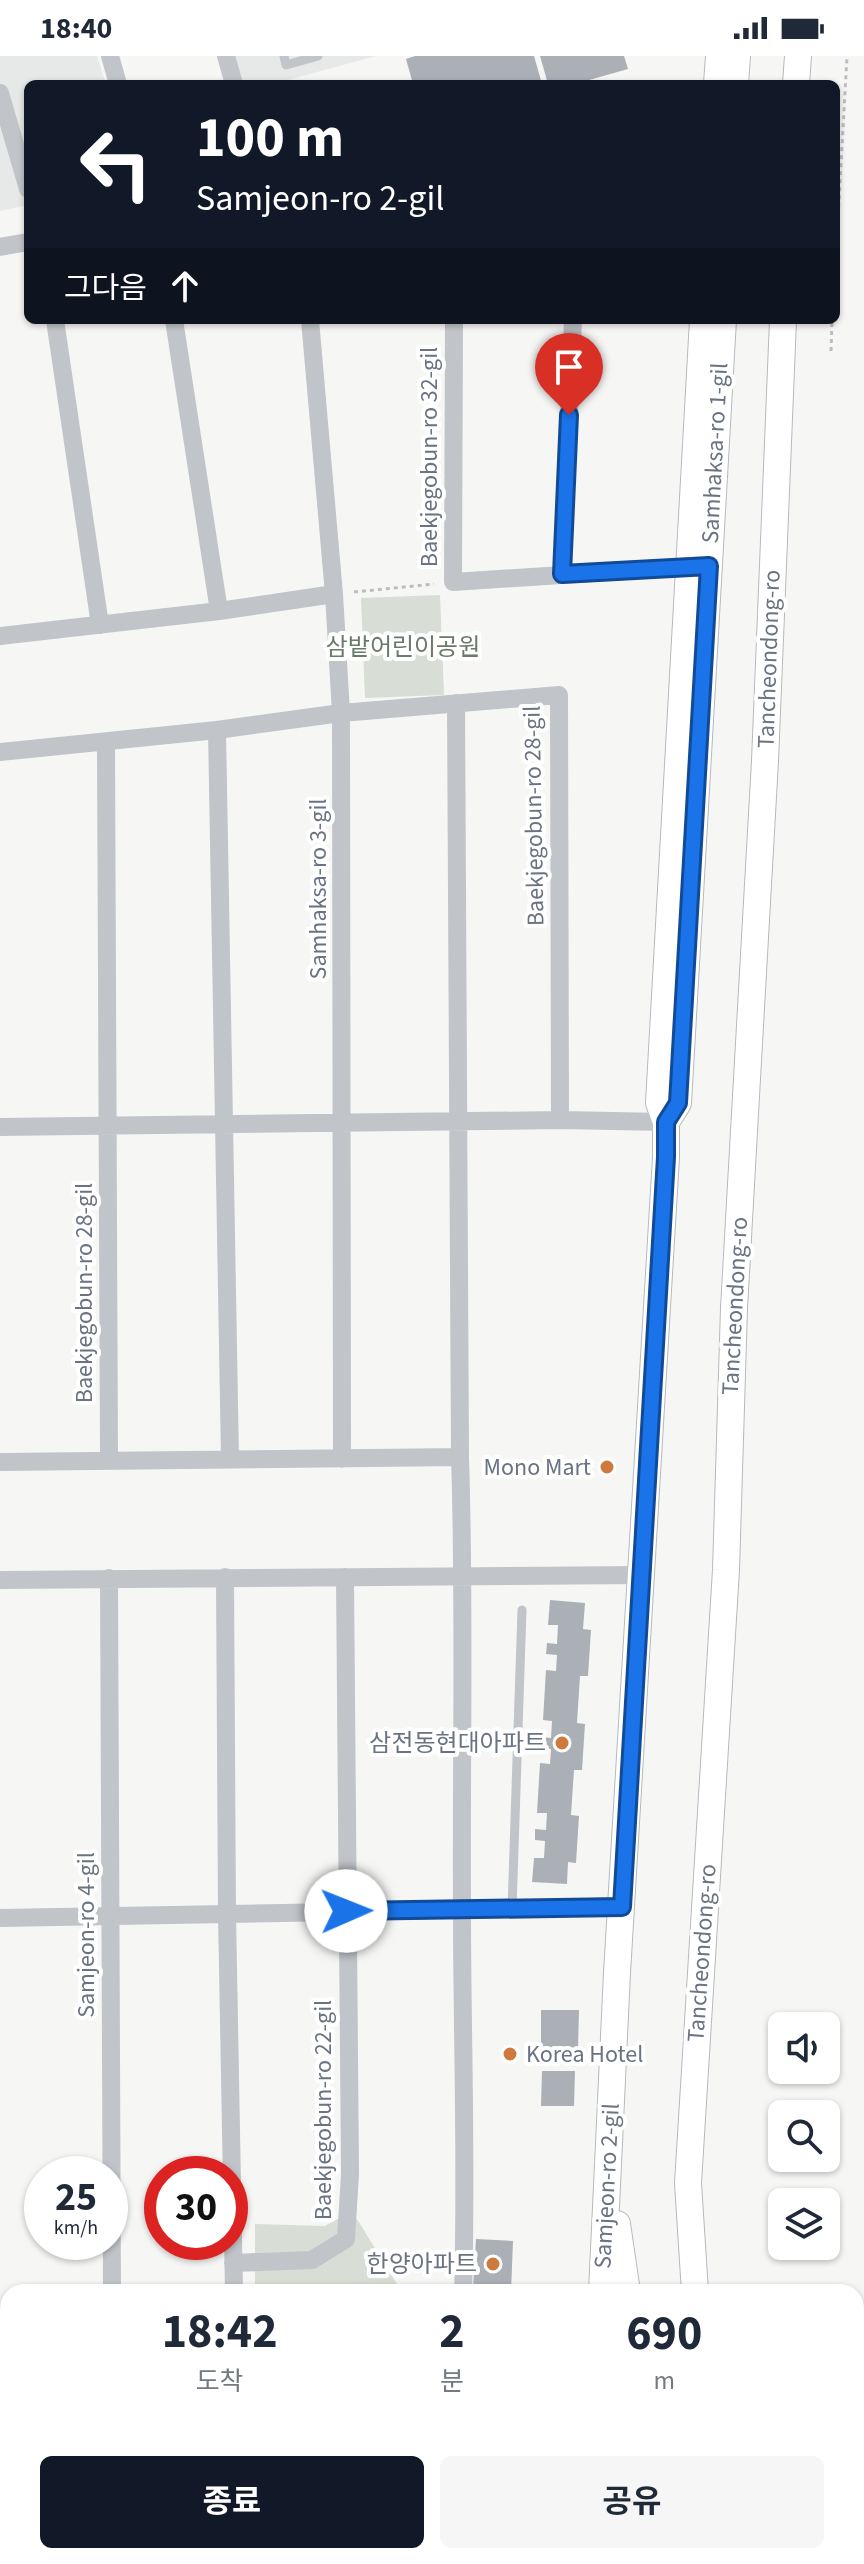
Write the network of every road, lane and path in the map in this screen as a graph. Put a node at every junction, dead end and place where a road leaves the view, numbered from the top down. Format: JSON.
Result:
{"nodes":[{"id":1,"x":110,"y":56,"type":"edge"},
{"id":2,"x":226,"y":56,"type":"edge"},
{"id":3,"x":284,"y":56,"type":"edge"},
{"id":4,"x":318,"y":56,"type":"edge"},
{"id":5,"x":719,"y":56,"type":"edge"},
{"id":6,"x":737,"y":56,"type":"edge"},
{"id":7,"x":798,"y":56,"type":"edge"},
{"id":8,"x":847,"y":56,"type":"edge"},
{"id":9,"x":117,"y":80,"type":"edge"},
{"id":10,"x":233,"y":80,"type":"edge"},
{"id":11,"x":717,"y":80,"type":"edge"},
{"id":12,"x":735,"y":80,"type":"edge"},
{"id":13,"x":796,"y":80,"type":"edge"},
{"id":14,"x":0,"y":93,"type":"edge"},
{"id":15,"x":24,"y":175,"type":"edge"},
{"id":16,"x":840,"y":183,"type":"edge"},
{"id":17,"x":24,"y":243,"type":"edge"},
{"id":18,"x":0,"y":247,"type":"edge"},
{"id":19,"x":56,"y":324,"type":"edge"},
{"id":20,"x":175,"y":324,"type":"edge"},
{"id":21,"x":310,"y":324,"type":"edge"},
{"id":22,"x":454,"y":324,"type":"edge"},
{"id":23,"x":573,"y":324,"type":"edge"},
{"id":24,"x":703,"y":324,"type":"edge"},
{"id":25,"x":723,"y":324,"type":"edge"},
{"id":26,"x":783,"y":324,"type":"edge"},
{"id":27,"x":832,"y":324,"type":"edge"},
{"id":28,"x":831,"y":351,"type":"dead end"},
{"id":29,"x":699,"y":566,"type":"junction"},
{"id":30,"x":562,"y":574,"type":"junction"},
{"id":31,"x":453,"y":582,"type":"junction"},
{"id":32,"x":334,"y":594,"type":"junction"},
{"id":33,"x":219,"y":611,"type":"junction"},
{"id":34,"x":100,"y":625,"type":"junction"},
{"id":35,"x":0,"y":636,"type":"edge"},
{"id":36,"x":456,"y":703,"type":"junction"},
{"id":37,"x":341,"y":713,"type":"junction"},
{"id":38,"x":217,"y":730,"type":"junction"},
{"id":39,"x":106,"y":742,"type":"junction"},
{"id":40,"x":0,"y":752,"type":"edge"},
{"id":41,"x":560,"y":1120,"type":"junction"},
{"id":42,"x":458,"y":1122,"type":"junction"},
{"id":43,"x":666,"y":1122,"type":"junction"},
{"id":44,"x":225,"y":1124,"type":"junction"},
{"id":45,"x":342,"y":1124,"type":"junction"},
{"id":46,"x":107,"y":1125,"type":"junction"},
{"id":47,"x":0,"y":1127,"type":"edge"},
{"id":48,"x":460,"y":1457,"type":"junction"},
{"id":49,"x":230,"y":1459,"type":"junction"},
{"id":50,"x":342,"y":1459,"type":"junction"},
{"id":51,"x":109,"y":1461,"type":"junction"},
{"id":52,"x":0,"y":1462,"type":"edge"},
{"id":53,"x":641,"y":1575,"type":"junction"},
{"id":54,"x":225,"y":1577,"type":"junction"},
{"id":55,"x":345,"y":1577,"type":"junction"},
{"id":56,"x":109,"y":1578,"type":"junction"},
{"id":57,"x":464,"y":1579,"type":"junction"},
{"id":58,"x":0,"y":1580,"type":"edge"},
{"id":59,"x":522,"y":1610,"type":"dead end"},
{"id":60,"x":622,"y":1907,"type":"junction"},
{"id":61,"x":512,"y":1909,"type":"junction"},
{"id":62,"x":462,"y":1910,"type":"junction"},
{"id":63,"x":346,"y":1911,"type":"junction"},
{"id":64,"x":227,"y":1914,"type":"junction"},
{"id":65,"x":110,"y":1916,"type":"junction"},
{"id":66,"x":0,"y":1918,"type":"edge"},
{"id":67,"x":609,"y":2171,"type":"junction"},
{"id":68,"x":233,"y":2263,"type":"junction"},
{"id":69,"x":112,"y":2284,"type":"edge"},
{"id":70,"x":234,"y":2284,"type":"edge"},
{"id":71,"x":463,"y":2284,"type":"edge"},
{"id":72,"x":599,"y":2284,"type":"edge"},
{"id":73,"x":626,"y":2284,"type":"edge"},
{"id":74,"x":694,"y":2284,"type":"edge"}],
"edges":[{"from":1,"to":9,"type":"street"},
{"from":2,"to":10,"type":"street"},
{"from":3,"to":4,"type":"lane"},
{"from":5,"to":11,"type":"street"},
{"from":6,"to":12,"type":"street"},
{"from":7,"to":13,"type":"street"},
{"from":8,"to":16,"type":"path"},
{"from":14,"to":15,"type":"street"},
{"from":17,"to":18,"type":"street"},
{"from":19,"to":34,"type":"street"},
{"from":20,"to":33,"type":"street"},
{"from":21,"to":32,"type":"street","name":"Samhaksa-ro 3-gil"},
{"from":22,"to":31,"type":"street","name":"Baekjegobun-ro 32-gil"},
{"from":23,"to":30,"type":"street"},
{"from":24,"to":29,"type":"street","name":"Samhaksa-ro 1-gil"},
{"from":25,"to":29,"type":"street","name":"Samhaksa-ro 1-gil"},
{"from":26,"to":74,"type":"street","name":"Tancheondong-ro"},
{"from":27,"to":28,"type":"path"},
{"from":29,"to":30,"type":"street","name":"Baekjegobun-ro 32-gil"},
{"from":29,"to":43,"type":"street","name":"Samhaksa-ro 1-gil"},
{"from":30,"to":31,"type":"street","name":"Baekjegobun-ro 32-gil"},
{"from":31,"to":32,"type":"path"},
{"from":32,"to":33,"type":"street"},
{"from":32,"to":37,"type":"street","name":"Samhaksa-ro 3-gil"},
{"from":33,"to":34,"type":"street"},
{"from":34,"to":35,"type":"street"},
{"from":36,"to":37,"type":"street"},
{"from":36,"to":41,"type":"street","name":"Baekjegobun-ro 28-gil"},
{"from":36,"to":42,"type":"street"},
{"from":37,"to":38,"type":"street"},
{"from":37,"to":45,"type":"street","name":"Samhaksa-ro 3-gil"},
{"from":38,"to":39,"type":"street"},
{"from":38,"to":44,"type":"street"},
{"from":39,"to":40,"type":"street"},
{"from":39,"to":46,"type":"street","name":"Baekjegobun-ro 28-gil"},
{"from":41,"to":42,"type":"street"},
{"from":41,"to":43,"type":"street"},
{"from":42,"to":45,"type":"street"},
{"from":42,"to":48,"type":"street"},
{"from":43,"to":53,"type":"street","name":"Samjeon-ro 2-gil"},
{"from":44,"to":45,"type":"street"},
{"from":44,"to":46,"type":"street"},
{"from":44,"to":49,"type":"street"},
{"from":45,"to":50,"type":"street","name":"Samhaksa-ro 3-gil"},
{"from":46,"to":47,"type":"street"},
{"from":46,"to":51,"type":"street","name":"Baekjegobun-ro 28-gil"},
{"from":48,"to":50,"type":"street"},
{"from":48,"to":57,"type":"street"},
{"from":49,"to":50,"type":"street"},
{"from":49,"to":51,"type":"street"},
{"from":51,"to":52,"type":"street"},
{"from":53,"to":57,"type":"street"},
{"from":53,"to":60,"type":"street","name":"Samjeon-ro 2-gil"},
{"from":54,"to":55,"type":"street"},
{"from":54,"to":56,"type":"street"},
{"from":54,"to":64,"type":"street"},
{"from":55,"to":57,"type":"street"},
{"from":55,"to":63,"type":"street","name":"Baekjegobun-ro 22-gil"},
{"from":56,"to":58,"type":"street"},
{"from":56,"to":65,"type":"street","name":"Samjeon-ro 4-gil"},
{"from":57,"to":62,"type":"street"},
{"from":59,"to":61,"type":"lane"},
{"from":60,"to":61,"type":"street"},
{"from":60,"to":67,"type":"street","name":"Samjeon-ro 2-gil"},
{"from":61,"to":62,"type":"street"},
{"from":62,"to":63,"type":"street"},
{"from":62,"to":71,"type":"street"},
{"from":63,"to":64,"type":"street"},
{"from":63,"to":68,"type":"street","name":"Baekjegobun-ro 22-gil"},
{"from":64,"to":65,"type":"street"},
{"from":64,"to":68,"type":"street"},
{"from":65,"to":66,"type":"street"},
{"from":65,"to":69,"type":"street","name":"Samjeon-ro 4-gil"},
{"from":67,"to":72,"type":"street","name":"Samjeon-ro 2-gil"},
{"from":67,"to":73,"type":"street"},
{"from":68,"to":70,"type":"street"}]}
